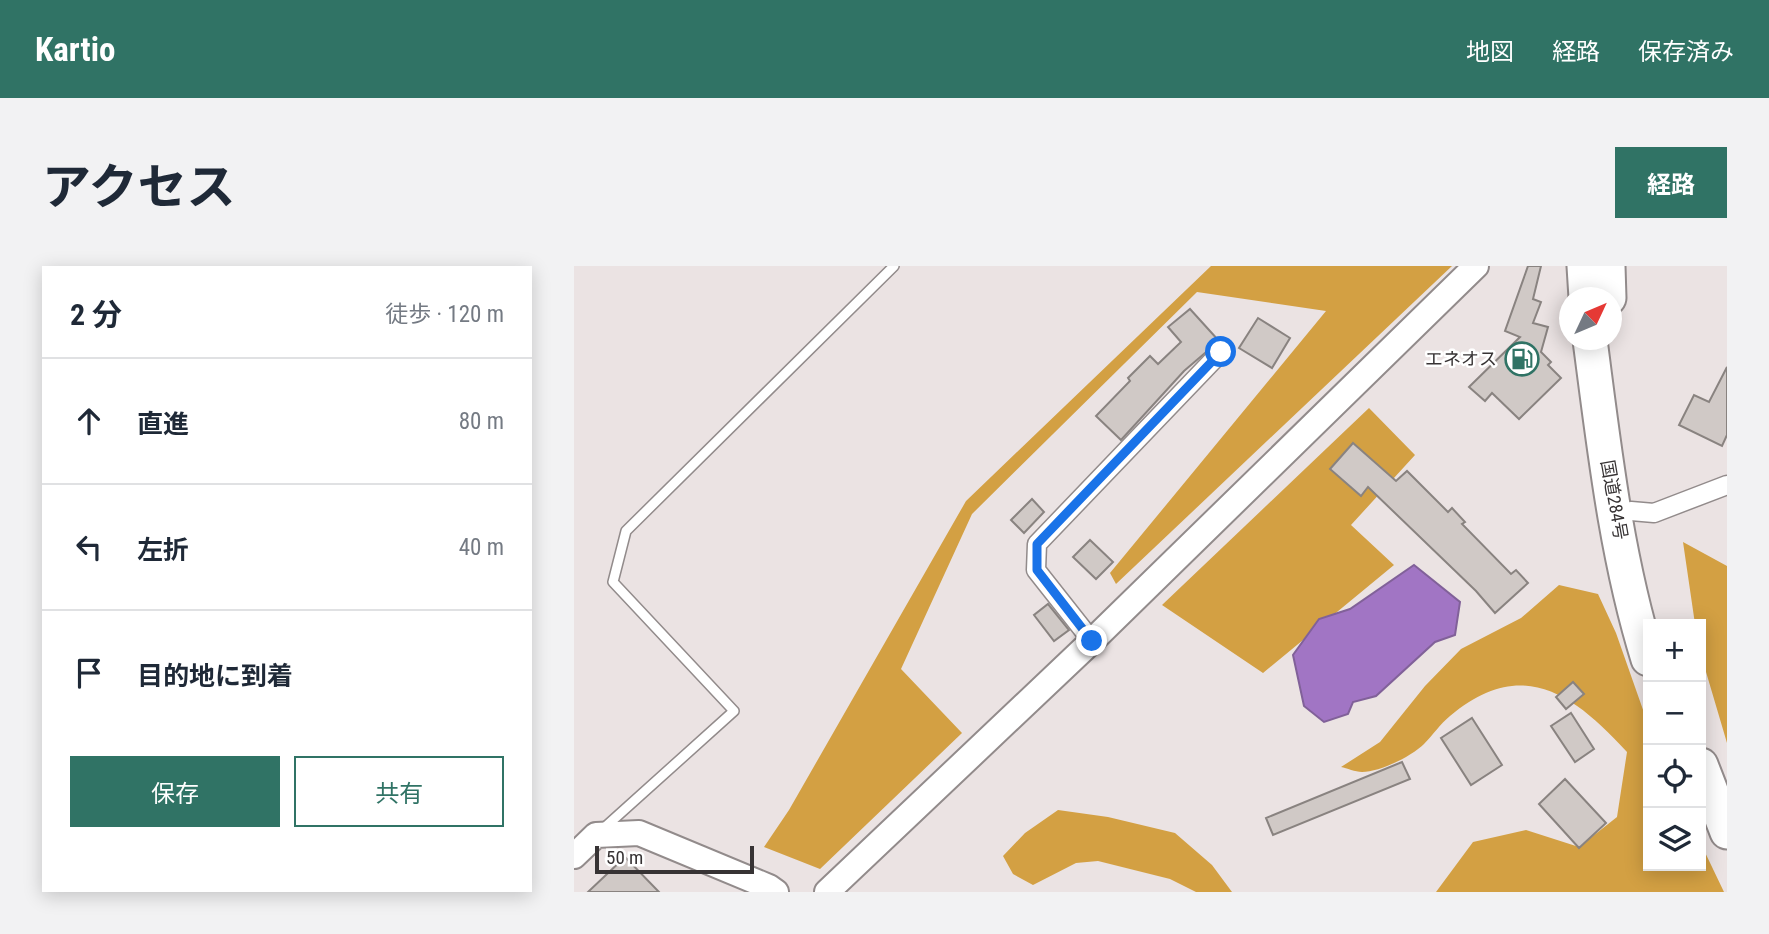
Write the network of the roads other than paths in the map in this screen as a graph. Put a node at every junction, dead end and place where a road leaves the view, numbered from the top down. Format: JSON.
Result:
{"nodes":[{"id":1,"x":894,"y":266,"type":"edge"},
{"id":2,"x":1476,"y":266,"type":"edge"},
{"id":3,"x":1584,"y":266,"type":"edge"},
{"id":4,"x":1608,"y":266,"type":"edge"},
{"id":5,"x":1585,"y":287,"type":"edge"},
{"id":6,"x":1609,"y":287,"type":"edge"},
{"id":7,"x":1591,"y":350,"type":"edge"},
{"id":8,"x":1614,"y":350,"type":"edge"},
{"id":9,"x":1221,"y":352,"type":"dead end"},
{"id":10,"x":1727,"y":485,"type":"edge"},
{"id":11,"x":1631,"y":511,"type":"junction"},
{"id":12,"x":1653,"y":619,"type":"edge"},
{"id":13,"x":1092,"y":641,"type":"junction"},
{"id":14,"x":1643,"y":642,"type":"edge"},
{"id":15,"x":1706,"y":780,"type":"edge"},
{"id":16,"x":1727,"y":832,"type":"edge"},
{"id":17,"x":596,"y":835,"type":"junction"},
{"id":18,"x":574,"y":856,"type":"edge"},
{"id":19,"x":776,"y":892,"type":"edge"},
{"id":20,"x":827,"y":892,"type":"edge"}],
"edges":[{"from":1,"to":17,"type":"lane"},
{"from":2,"to":13,"type":"street"},
{"from":3,"to":5,"type":"highway"},
{"from":4,"to":6,"type":"highway"},
{"from":7,"to":14,"type":"highway","name":"国道284号"},
{"from":8,"to":11,"type":"highway","name":"国道284号"},
{"from":9,"to":13,"type":"street"},
{"from":10,"to":11,"type":"street"},
{"from":11,"to":12,"type":"highway","name":"国道284号"},
{"from":13,"to":20,"type":"street"},
{"from":15,"to":16,"type":"highway"},
{"from":17,"to":18,"type":"street"},
{"from":17,"to":19,"type":"street"}]}
